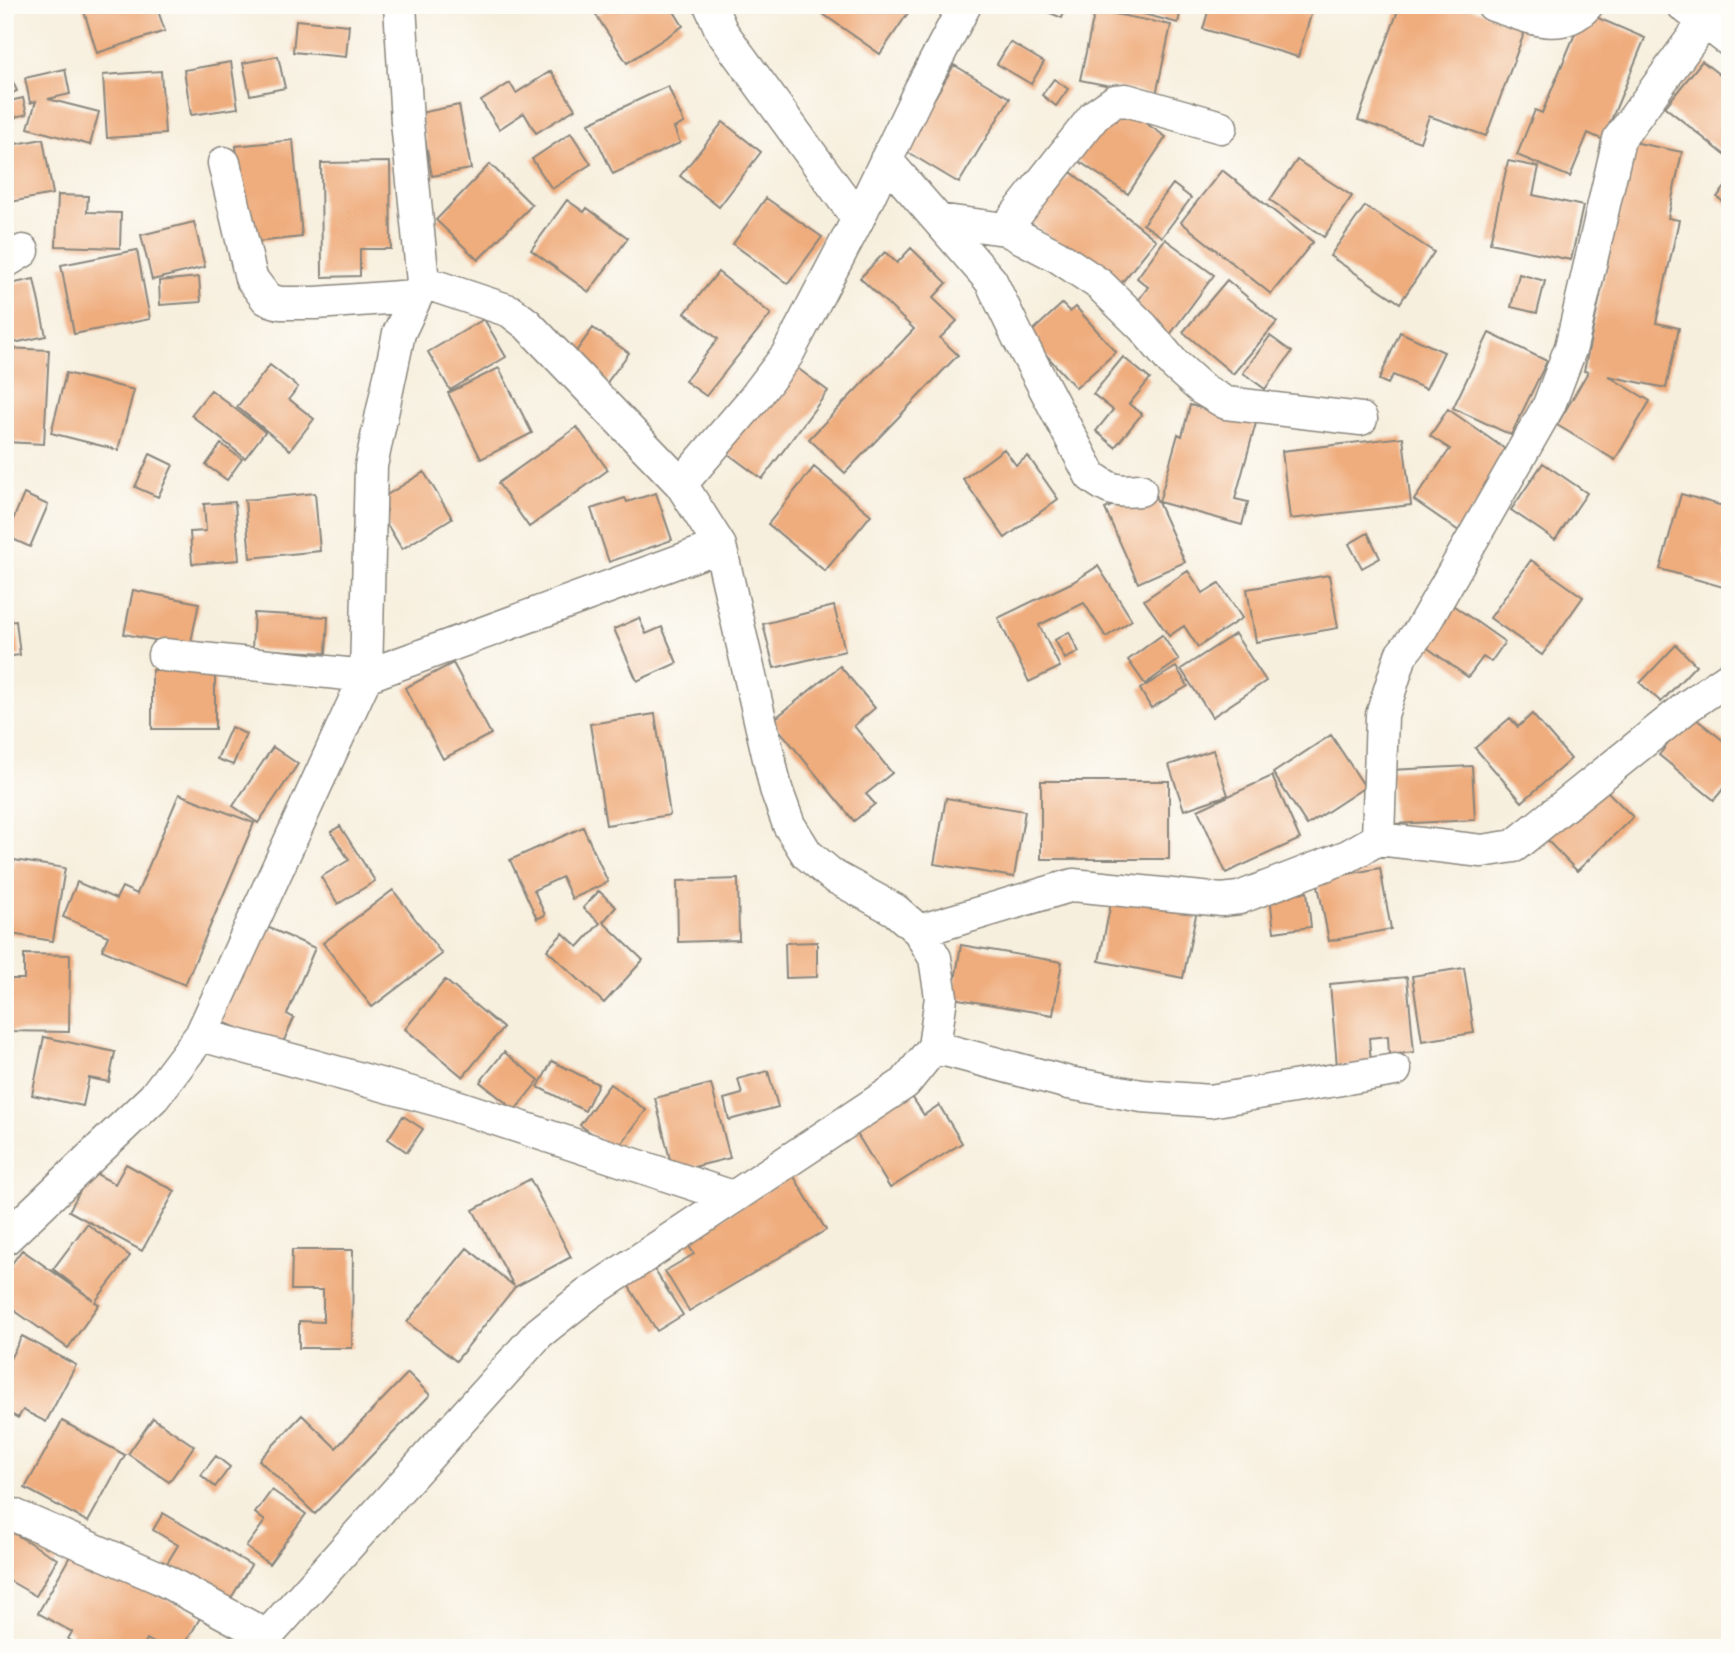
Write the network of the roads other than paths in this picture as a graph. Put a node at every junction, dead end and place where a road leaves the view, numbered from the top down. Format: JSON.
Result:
{"nodes":[{"id":1,"x":400,"y":5,"type":"edge"},
{"id":2,"x":710,"y":5,"type":"edge"},
{"id":3,"x":965,"y":5,"type":"edge"},
{"id":4,"x":1493,"y":5,"type":"edge"},
{"id":5,"x":1587,"y":5,"type":"edge"},
{"id":6,"x":1694,"y":13,"type":"edge"},
{"id":7,"x":1730,"y":41,"type":"edge"},
{"id":8,"x":1222,"y":127,"type":"dead end"},
{"id":9,"x":886,"y":160,"type":"junction"},
{"id":10,"x":224,"y":163,"type":"dead end"},
{"id":11,"x":858,"y":219,"type":"junction"},
{"id":12,"x":938,"y":220,"type":"junction"},
{"id":13,"x":1005,"y":229,"type":"junction"},
{"id":14,"x":419,"y":289,"type":"junction"},
{"id":15,"x":1361,"y":419,"type":"dead end"},
{"id":16,"x":681,"y":484,"type":"junction"},
{"id":17,"x":1140,"y":490,"type":"dead end"},
{"id":18,"x":720,"y":546,"type":"junction"},
{"id":19,"x":164,"y":655,"type":"dead end"},
{"id":20,"x":366,"y":676,"type":"junction"},
{"id":21,"x":1730,"y":677,"type":"edge"},
{"id":22,"x":1378,"y":839,"type":"junction"},
{"id":23,"x":919,"y":931,"type":"junction"},
{"id":24,"x":201,"y":1035,"type":"junction"},
{"id":25,"x":934,"y":1047,"type":"junction"},
{"id":26,"x":1395,"y":1070,"type":"dead end"},
{"id":27,"x":733,"y":1197,"type":"junction"},
{"id":28,"x":5,"y":1239,"type":"edge"},
{"id":29,"x":9,"y":1513,"type":"dead end"},
{"id":30,"x":264,"y":1642,"type":"edge"}],
"edges":[{"from":1,"to":14,"type":"street"},
{"from":2,"to":11,"type":"street"},
{"from":3,"to":9,"type":"street"},
{"from":4,"to":5,"type":"street"},
{"from":6,"to":7,"type":"street"},
{"from":6,"to":22,"type":"street"},
{"from":8,"to":13,"type":"street"},
{"from":9,"to":11,"type":"street"},
{"from":9,"to":12,"type":"street"},
{"from":10,"to":14,"type":"street"},
{"from":11,"to":16,"type":"street"},
{"from":12,"to":13,"type":"street"},
{"from":12,"to":17,"type":"street"},
{"from":13,"to":15,"type":"street"},
{"from":14,"to":16,"type":"street"},
{"from":14,"to":20,"type":"street"},
{"from":16,"to":18,"type":"street"},
{"from":18,"to":20,"type":"street"},
{"from":18,"to":23,"type":"street"},
{"from":19,"to":20,"type":"street"},
{"from":20,"to":24,"type":"street"},
{"from":21,"to":22,"type":"street"},
{"from":22,"to":23,"type":"street"},
{"from":23,"to":25,"type":"street"},
{"from":24,"to":27,"type":"street"},
{"from":24,"to":28,"type":"street"},
{"from":25,"to":26,"type":"street"},
{"from":25,"to":27,"type":"street"},
{"from":27,"to":30,"type":"street"},
{"from":29,"to":30,"type":"street"}]}
